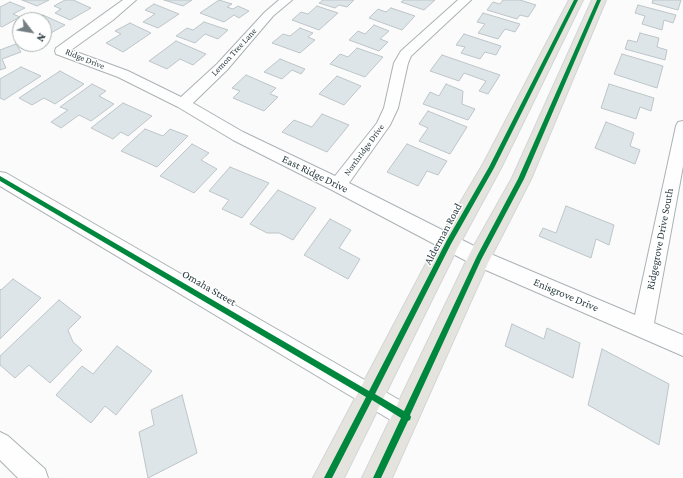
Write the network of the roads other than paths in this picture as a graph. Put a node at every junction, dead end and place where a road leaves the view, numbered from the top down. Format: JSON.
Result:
{"nodes":[{"id":1,"x":130,"y":0,"type":"edge"},
{"id":2,"x":286,"y":0,"type":"edge"},
{"id":3,"x":464,"y":0,"type":"edge"},
{"id":4,"x":576,"y":0,"type":"edge"},
{"id":5,"x":599,"y":0,"type":"edge"},
{"id":6,"x":183,"y":104,"type":"junction"},
{"id":7,"x":683,"y":126,"type":"edge"},
{"id":8,"x":681,"y":148,"type":"edge"},
{"id":9,"x":0,"y":178,"type":"edge"},
{"id":10,"x":338,"y":185,"type":"junction"},
{"id":11,"x":449,"y":242,"type":"junction"},
{"id":12,"x":480,"y":258,"type":"junction"},
{"id":13,"x":643,"y":328,"type":"junction"},
{"id":14,"x":683,"y":346,"type":"edge"},
{"id":15,"x":372,"y":395,"type":"junction"},
{"id":16,"x":407,"y":417,"type":"junction"},
{"id":17,"x":0,"y":444,"type":"edge"},
{"id":18,"x":36,"y":478,"type":"edge"},
{"id":19,"x":328,"y":478,"type":"edge"},
{"id":20,"x":378,"y":478,"type":"edge"}],
"edges":[{"from":1,"to":6,"type":"street","name":"Ridge Drive"},
{"from":2,"to":6,"type":"street","name":"Lemon Tree Lane"},
{"from":3,"to":10,"type":"street","name":"Northridge Drive"},
{"from":4,"to":11,"type":"main road","name":"Alderman Road"},
{"from":5,"to":12,"type":"main road"},
{"from":6,"to":10,"type":"street","name":"East Ridge Drive"},
{"from":7,"to":8,"type":"street","name":"Ridgegrove Drive South"},
{"from":8,"to":13,"type":"street","name":"Ridgegrove Drive South"},
{"from":9,"to":15,"type":"street","name":"Omaha Street"},
{"from":10,"to":11,"type":"street","name":"East Ridge Drive"},
{"from":11,"to":12,"type":"street","name":"Enisgrove Drive"},
{"from":11,"to":15,"type":"main road","name":"Alderman Road"},
{"from":12,"to":13,"type":"street","name":"Enisgrove Drive"},
{"from":12,"to":16,"type":"main road"},
{"from":13,"to":14,"type":"street","name":"Enisgrove Drive"},
{"from":15,"to":16,"type":"street","name":"Omaha Street"},
{"from":15,"to":19,"type":"main road","name":"Alderman Road"},
{"from":16,"to":20,"type":"main road"},
{"from":17,"to":18,"type":"street"}]}
